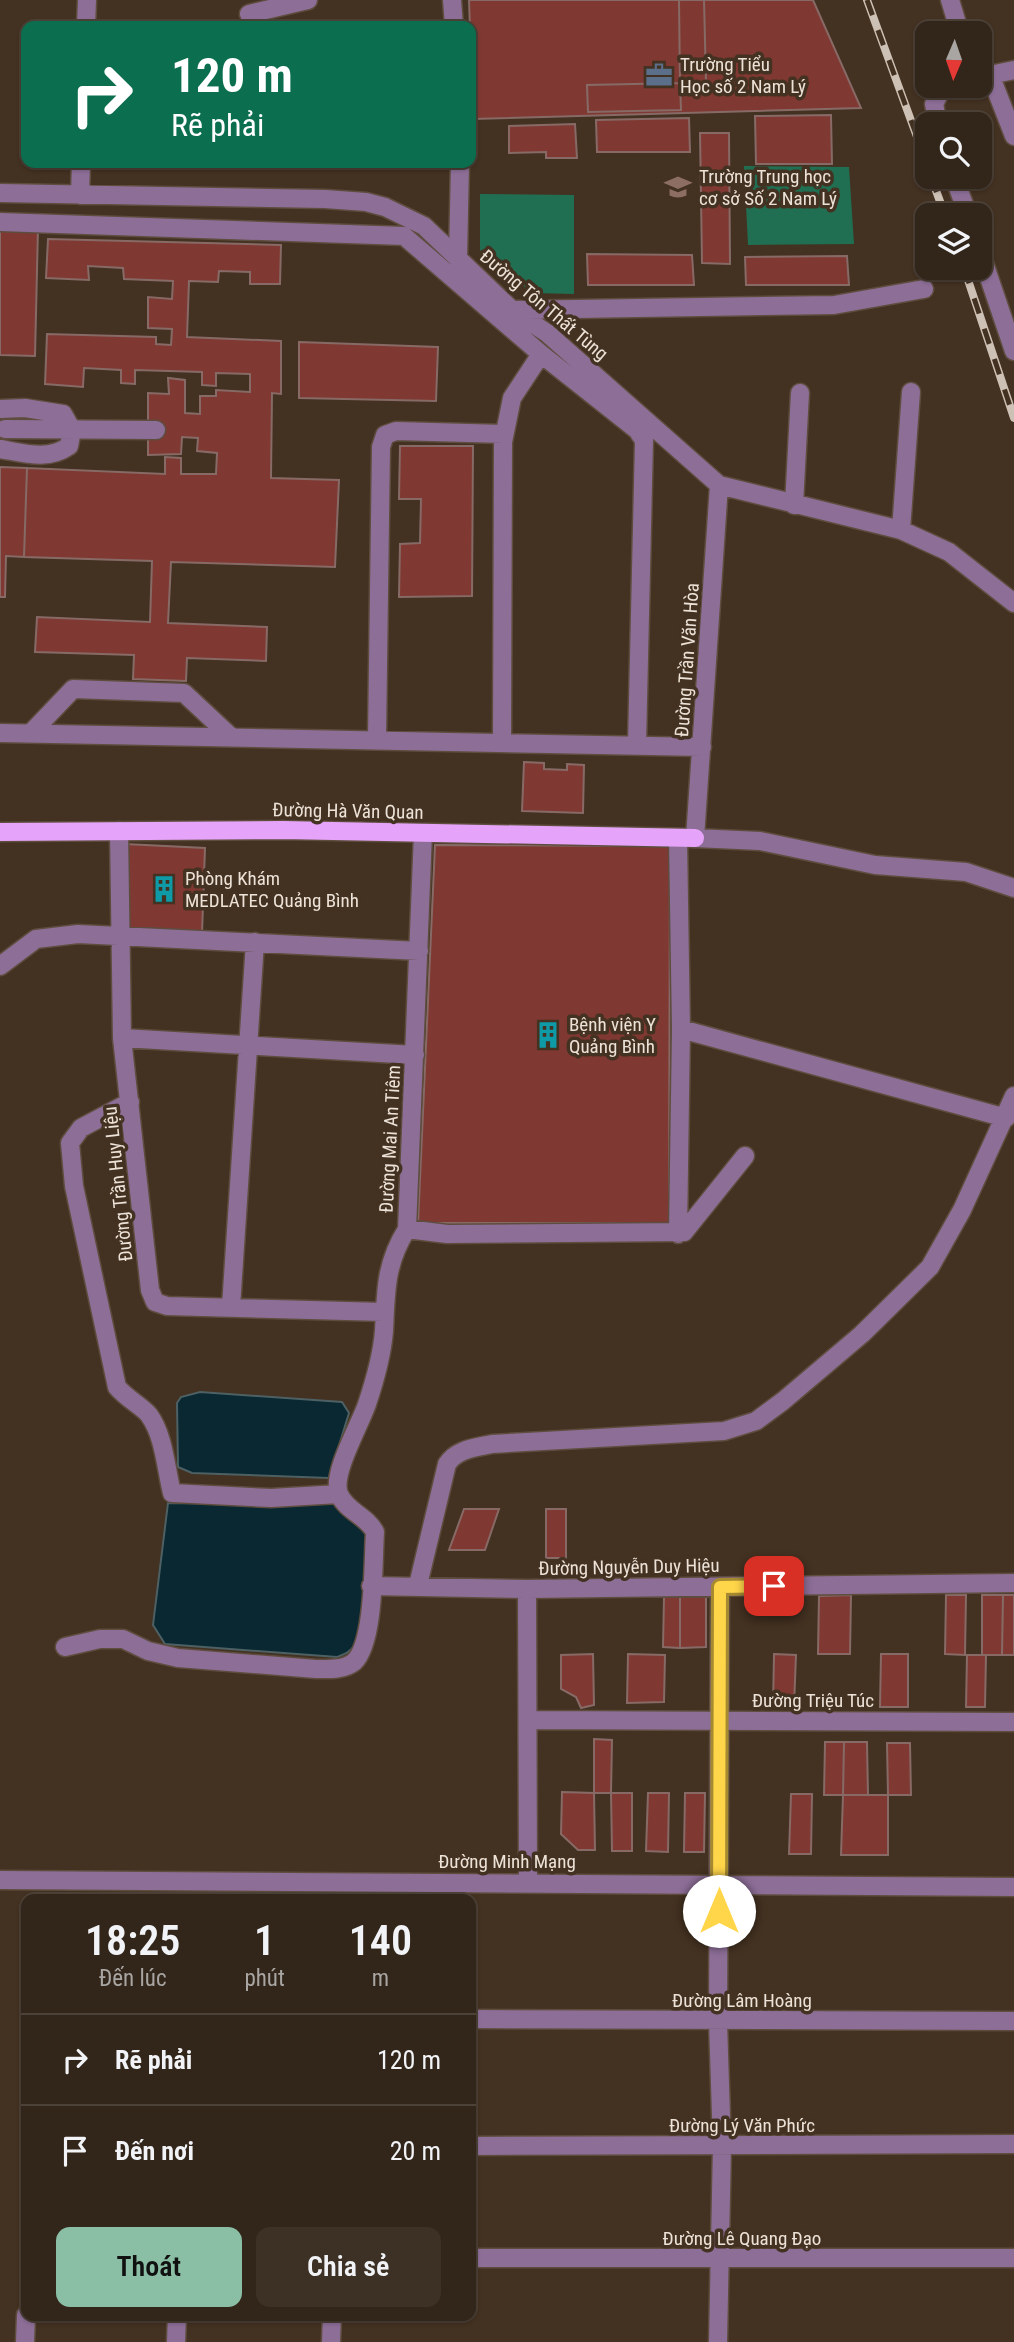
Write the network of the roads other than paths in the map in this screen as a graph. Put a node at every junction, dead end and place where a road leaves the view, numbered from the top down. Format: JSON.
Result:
{"nodes":[{"id":1,"x":87,"y":0,"type":"edge"},
{"id":2,"x":308,"y":0,"type":"edge"},
{"id":3,"x":452,"y":0,"type":"edge"},
{"id":4,"x":950,"y":0,"type":"edge"},
{"id":5,"x":249,"y":14,"type":"dead end"},
{"id":6,"x":86,"y":21,"type":"edge"},
{"id":7,"x":454,"y":21,"type":"edge"},
{"id":8,"x":956,"y":21,"type":"edge"},
{"id":9,"x":1014,"y":70,"type":"edge"},
{"id":10,"x":992,"y":75,"type":"edge"},
{"id":11,"x":992,"y":89,"type":"edge"},
{"id":12,"x":1014,"y":136,"type":"edge"},
{"id":13,"x":81,"y":168,"type":"edge"},
{"id":14,"x":460,"y":168,"type":"edge"},
{"id":15,"x":0,"y":193,"type":"edge"},
{"id":16,"x":80,"y":195,"type":"junction"},
{"id":17,"x":0,"y":222,"type":"edge"},
{"id":18,"x":458,"y":259,"type":"junction"},
{"id":19,"x":992,"y":273,"type":"edge"},
{"id":20,"x":924,"y":289,"type":"dead end"},
{"id":21,"x":1006,"y":299,"type":"edge"},
{"id":22,"x":512,"y":310,"type":"junction"},
{"id":23,"x":1014,"y":351,"type":"edge"},
{"id":24,"x":541,"y":354,"type":"junction"},
{"id":25,"x":911,"y":391,"type":"dead end"},
{"id":26,"x":800,"y":393,"type":"dead end"},
{"id":27,"x":0,"y":409,"type":"edge"},
{"id":28,"x":2,"y":428,"type":"edge"},
{"id":29,"x":72,"y":430,"type":"junction"},
{"id":30,"x":156,"y":430,"type":"dead end"},
{"id":31,"x":504,"y":434,"type":"junction"},
{"id":32,"x":0,"y":449,"type":"edge"},
{"id":33,"x":719,"y":485,"type":"junction"},
{"id":34,"x":794,"y":505,"type":"junction"},
{"id":35,"x":901,"y":530,"type":"junction"},
{"id":36,"x":1014,"y":603,"type":"edge"},
{"id":37,"x":0,"y":733,"type":"edge"},
{"id":38,"x":31,"y":733,"type":"junction"},
{"id":39,"x":230,"y":736,"type":"junction"},
{"id":40,"x":377,"y":738,"type":"junction"},
{"id":41,"x":502,"y":743,"type":"junction"},
{"id":42,"x":637,"y":746,"type":"junction"},
{"id":43,"x":702,"y":747,"type":"junction"},
{"id":44,"x":119,"y":831,"type":"junction"},
{"id":45,"x":0,"y":832,"type":"edge"},
{"id":46,"x":423,"y":833,"type":"junction"},
{"id":47,"x":686,"y":838,"type":"junction"},
{"id":48,"x":1014,"y":888,"type":"edge"},
{"id":49,"x":120,"y":935,"type":"junction"},
{"id":50,"x":255,"y":942,"type":"junction"},
{"id":51,"x":419,"y":951,"type":"junction"},
{"id":52,"x":0,"y":966,"type":"edge"},
{"id":53,"x":681,"y":1029,"type":"junction"},
{"id":54,"x":122,"y":1038,"type":"junction"},
{"id":55,"x":249,"y":1045,"type":"junction"},
{"id":56,"x":415,"y":1055,"type":"junction"},
{"id":57,"x":130,"y":1102,"type":"junction"},
{"id":58,"x":1011,"y":1104,"type":"edge"},
{"id":59,"x":745,"y":1156,"type":"dead end"},
{"id":60,"x":407,"y":1229,"type":"junction"},
{"id":61,"x":678,"y":1234,"type":"junction"},
{"id":62,"x":231,"y":1307,"type":"junction"},
{"id":63,"x":384,"y":1312,"type":"junction"},
{"id":64,"x":339,"y":1494,"type":"junction"},
{"id":65,"x":1014,"y":1583,"type":"edge"},
{"id":66,"x":371,"y":1586,"type":"junction"},
{"id":67,"x":418,"y":1586,"type":"junction"},
{"id":68,"x":720,"y":1587,"type":"junction"},
{"id":69,"x":527,"y":1589,"type":"junction"},
{"id":70,"x":65,"y":1647,"type":"dead end"},
{"id":71,"x":528,"y":1720,"type":"junction"},
{"id":72,"x":720,"y":1721,"type":"junction"},
{"id":73,"x":1014,"y":1722,"type":"edge"},
{"id":74,"x":0,"y":1880,"type":"edge"},
{"id":75,"x":528,"y":1881,"type":"junction"},
{"id":76,"x":719,"y":1884,"type":"junction"},
{"id":77,"x":1014,"y":1887,"type":"edge"},
{"id":78,"x":346,"y":1891,"type":"edge"},
{"id":79,"x":476,"y":2019,"type":"edge"},
{"id":80,"x":1014,"y":2021,"type":"edge"},
{"id":81,"x":718,"y":2022,"type":"junction"},
{"id":82,"x":1014,"y":2144,"type":"edge"},
{"id":83,"x":476,"y":2146,"type":"edge"},
{"id":84,"x":722,"y":2146,"type":"junction"},
{"id":85,"x":476,"y":2258,"type":"edge"},
{"id":86,"x":1014,"y":2258,"type":"edge"},
{"id":87,"x":720,"y":2260,"type":"junction"},
{"id":88,"x":26,"y":2321,"type":"edge"},
{"id":89,"x":177,"y":2321,"type":"edge"},
{"id":90,"x":332,"y":2321,"type":"edge"},
{"id":91,"x":25,"y":2342,"type":"edge"},
{"id":92,"x":176,"y":2342,"type":"edge"},
{"id":93,"x":331,"y":2342,"type":"edge"},
{"id":94,"x":718,"y":2342,"type":"edge"}],
"edges":[{"from":1,"to":6,"type":"street"},
{"from":2,"to":5,"type":"street"},
{"from":3,"to":7,"type":"street"},
{"from":4,"to":8,"type":"street"},
{"from":9,"to":10,"type":"street"},
{"from":11,"to":12,"type":"street"},
{"from":13,"to":16,"type":"street"},
{"from":14,"to":18,"type":"street"},
{"from":15,"to":16,"type":"street","name":"Đường Tôn Thất Tùng"},
{"from":16,"to":18,"type":"street","name":"Đường Tôn Thất Tùng"},
{"from":17,"to":24,"type":"street"},
{"from":18,"to":22,"type":"street","name":"Đường Tôn Thất Tùng"},
{"from":19,"to":21,"type":"street"},
{"from":20,"to":22,"type":"street"},
{"from":21,"to":23,"type":"street"},
{"from":22,"to":33,"type":"street","name":"Đường Tôn Thất Tùng"},
{"from":24,"to":31,"type":"street"},
{"from":24,"to":42,"type":"street"},
{"from":25,"to":35,"type":"street"},
{"from":26,"to":34,"type":"street"},
{"from":27,"to":29,"type":"street"},
{"from":28,"to":29,"type":"street"},
{"from":29,"to":30,"type":"street"},
{"from":29,"to":32,"type":"street"},
{"from":31,"to":40,"type":"street"},
{"from":31,"to":41,"type":"street"},
{"from":33,"to":34,"type":"street","name":"Đường Tôn Thất Tùng"},
{"from":33,"to":43,"type":"street","name":"Đường Trần Văn Hòa"},
{"from":34,"to":35,"type":"street","name":"Đường Tôn Thất Tùng"},
{"from":35,"to":36,"type":"street","name":"Đường Tôn Thất Tùng"},
{"from":37,"to":38,"type":"street"},
{"from":38,"to":39,"type":"street"},
{"from":38,"to":39,"type":"street"},
{"from":39,"to":40,"type":"street"},
{"from":40,"to":41,"type":"street"},
{"from":41,"to":42,"type":"street"},
{"from":42,"to":43,"type":"street"},
{"from":43,"to":47,"type":"street","name":"Đường Trần Văn Hòa"},
{"from":44,"to":45,"type":"main road","name":"Đường Hà Văn Quan"},
{"from":44,"to":46,"type":"main road","name":"Đường Hà Văn Quan"},
{"from":44,"to":49,"type":"street","name":"Đường Trần Huy Liệu"},
{"from":46,"to":47,"type":"main road","name":"Đường Hà Văn Quan"},
{"from":46,"to":51,"type":"street","name":"Đường Mai An Tiêm"},
{"from":47,"to":48,"type":"street"},
{"from":47,"to":53,"type":"street","name":"Đường Trần Văn Hòa"},
{"from":49,"to":50,"type":"street"},
{"from":49,"to":52,"type":"street"},
{"from":49,"to":54,"type":"street","name":"Đường Trần Huy Liệu"},
{"from":50,"to":51,"type":"street"},
{"from":50,"to":55,"type":"street"},
{"from":51,"to":56,"type":"street","name":"Đường Mai An Tiêm"},
{"from":53,"to":58,"type":"street"},
{"from":53,"to":61,"type":"street","name":"Đường Trần Văn Hòa"},
{"from":54,"to":55,"type":"street"},
{"from":54,"to":57,"type":"street","name":"Đường Trần Huy Liệu"},
{"from":55,"to":56,"type":"street"},
{"from":55,"to":62,"type":"street"},
{"from":56,"to":60,"type":"street","name":"Đường Mai An Tiêm"},
{"from":57,"to":62,"type":"street","name":"Đường Trần Huy Liệu"},
{"from":57,"to":64,"type":"street"},
{"from":58,"to":67,"type":"street"},
{"from":59,"to":61,"type":"street"},
{"from":60,"to":61,"type":"street"},
{"from":60,"to":63,"type":"street","name":"Đường Mai An Tiêm"},
{"from":62,"to":63,"type":"street","name":"Đường Trần Huy Liệu"},
{"from":63,"to":64,"type":"street","name":"Đường Mai An Tiêm"},
{"from":64,"to":66,"type":"street"},
{"from":65,"to":68,"type":"street","name":"Đường Nguyễn Duy Hiệu"},
{"from":66,"to":67,"type":"street","name":"Đường Nguyễn Duy Hiệu"},
{"from":66,"to":70,"type":"street"},
{"from":67,"to":69,"type":"street","name":"Đường Nguyễn Duy Hiệu"},
{"from":68,"to":69,"type":"street","name":"Đường Nguyễn Duy Hiệu"},
{"from":68,"to":72,"type":"street"},
{"from":69,"to":71,"type":"street"},
{"from":71,"to":72,"type":"street","name":"Đường Triệu Túc"},
{"from":71,"to":75,"type":"street"},
{"from":72,"to":73,"type":"street","name":"Đường Triệu Túc"},
{"from":72,"to":76,"type":"street"},
{"from":74,"to":78,"type":"street","name":"Đường Minh Mạng"},
{"from":75,"to":76,"type":"street","name":"Đường Minh Mạng"},
{"from":75,"to":78,"type":"street","name":"Đường Minh Mạng"},
{"from":76,"to":77,"type":"street","name":"Đường Minh Mạng"},
{"from":76,"to":81,"type":"street"},
{"from":79,"to":81,"type":"street","name":"Đường Lâm Hoàng"},
{"from":80,"to":81,"type":"street","name":"Đường Lâm Hoàng"},
{"from":81,"to":84,"type":"street"},
{"from":82,"to":84,"type":"street","name":"Đường Lý Văn Phức"},
{"from":83,"to":84,"type":"street","name":"Đường Lý Văn Phức"},
{"from":84,"to":87,"type":"street"},
{"from":85,"to":87,"type":"street","name":"Đường Lê Quang Đạo"},
{"from":86,"to":87,"type":"street","name":"Đường Lê Quang Đạo"},
{"from":87,"to":94,"type":"street"},
{"from":88,"to":91,"type":"street"},
{"from":89,"to":92,"type":"street"},
{"from":90,"to":93,"type":"street"}]}
